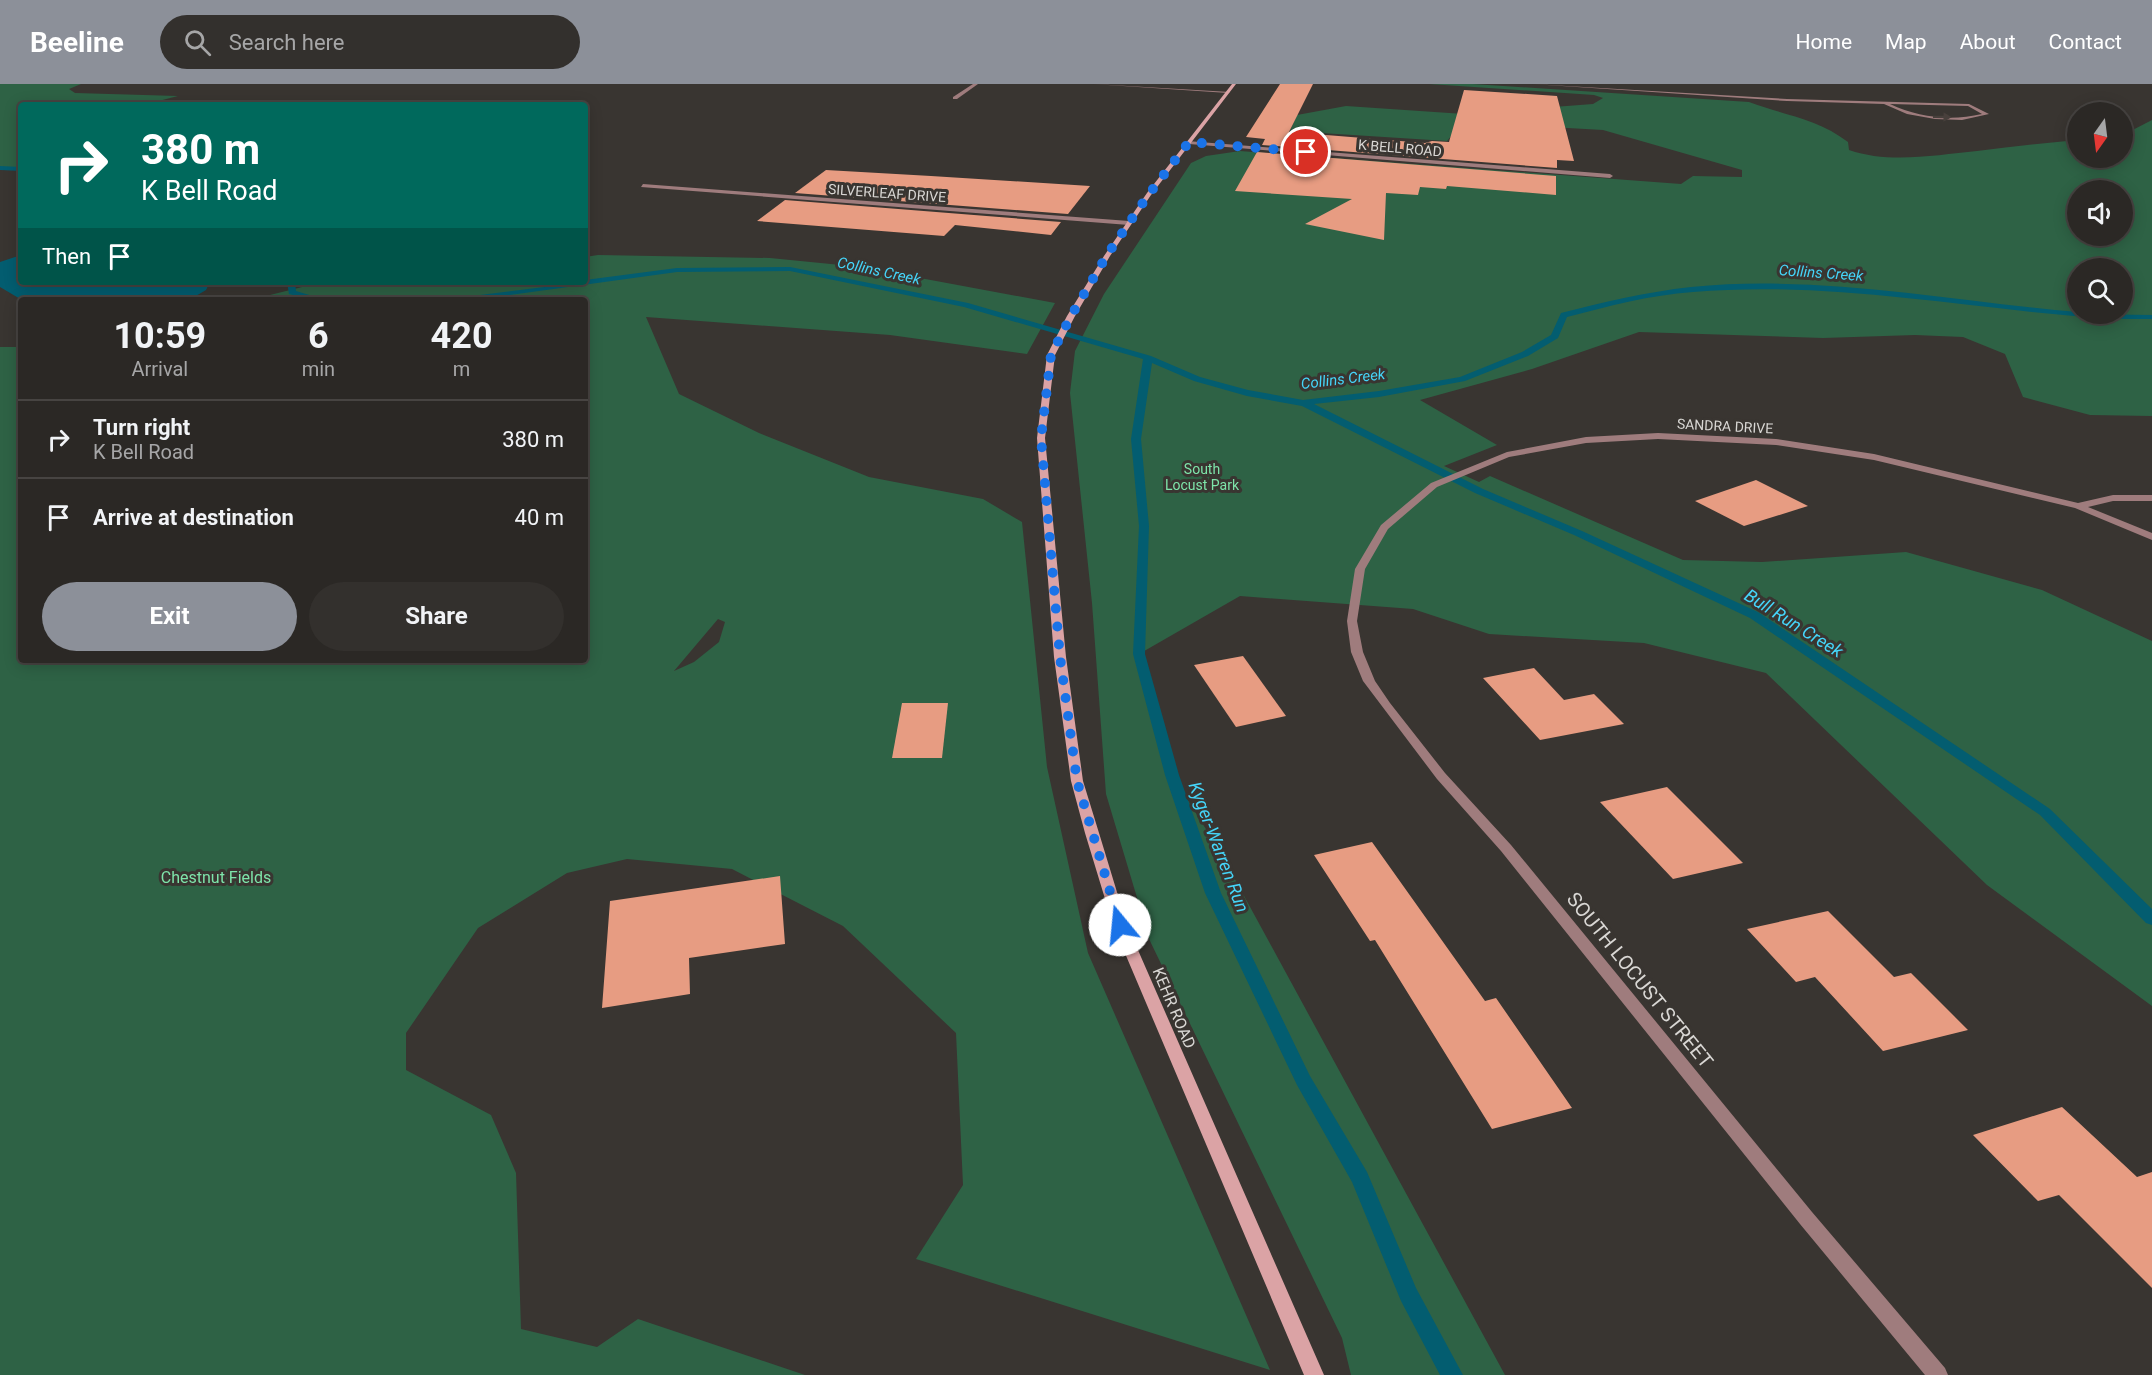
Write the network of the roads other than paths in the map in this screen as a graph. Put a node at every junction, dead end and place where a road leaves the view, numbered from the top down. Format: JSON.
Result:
{"nodes":[{"id":1,"x":976,"y":84,"type":"edge"},
{"id":2,"x":1095,"y":84,"type":"edge"},
{"id":3,"x":1234,"y":84,"type":"edge"},
{"id":4,"x":1534,"y":84,"type":"edge"},
{"id":5,"x":1228,"y":92,"type":"junction"},
{"id":6,"x":956,"y":98,"type":"dead end"},
{"id":7,"x":1886,"y":104,"type":"junction"},
{"id":8,"x":1189,"y":142,"type":"junction"},
{"id":9,"x":1610,"y":177,"type":"dead end"},
{"id":10,"x":643,"y":186,"type":"dead end"},
{"id":11,"x":1129,"y":223,"type":"junction"},
{"id":12,"x":2152,"y":498,"type":"edge"},
{"id":13,"x":2078,"y":506,"type":"junction"},
{"id":14,"x":2152,"y":537,"type":"edge"},
{"id":15,"x":1356,"y":593,"type":"joint"},
{"id":16,"x":1314,"y":1375,"type":"edge"},
{"id":17,"x":1938,"y":1375,"type":"edge"}],
"edges":[{"from":1,"to":6,"type":"street"},
{"from":2,"to":5,"type":"street"},
{"from":3,"to":5,"type":"street","name":"KEHR ROAD"},
{"from":4,"to":7,"type":"street"},
{"from":5,"to":8,"type":"street","name":"KEHR ROAD"},
{"from":7,"to":7,"type":"street","one_way":true},
{"from":8,"to":9,"type":"street","name":"K BELL ROAD"},
{"from":8,"to":11,"type":"street","name":"KEHR ROAD"},
{"from":10,"to":11,"type":"street","name":"SILVERLEAF DRIVE"},
{"from":11,"to":16,"type":"street","name":"KEHR ROAD"},
{"from":12,"to":13,"type":"street","name":"SANDRA DRIVE"},
{"from":13,"to":14,"type":"street"},
{"from":13,"to":15,"type":"street","name":"SANDRA DRIVE"},
{"from":15,"to":17,"type":"street","name":"SOUTH LOCUST STREET"}]}
